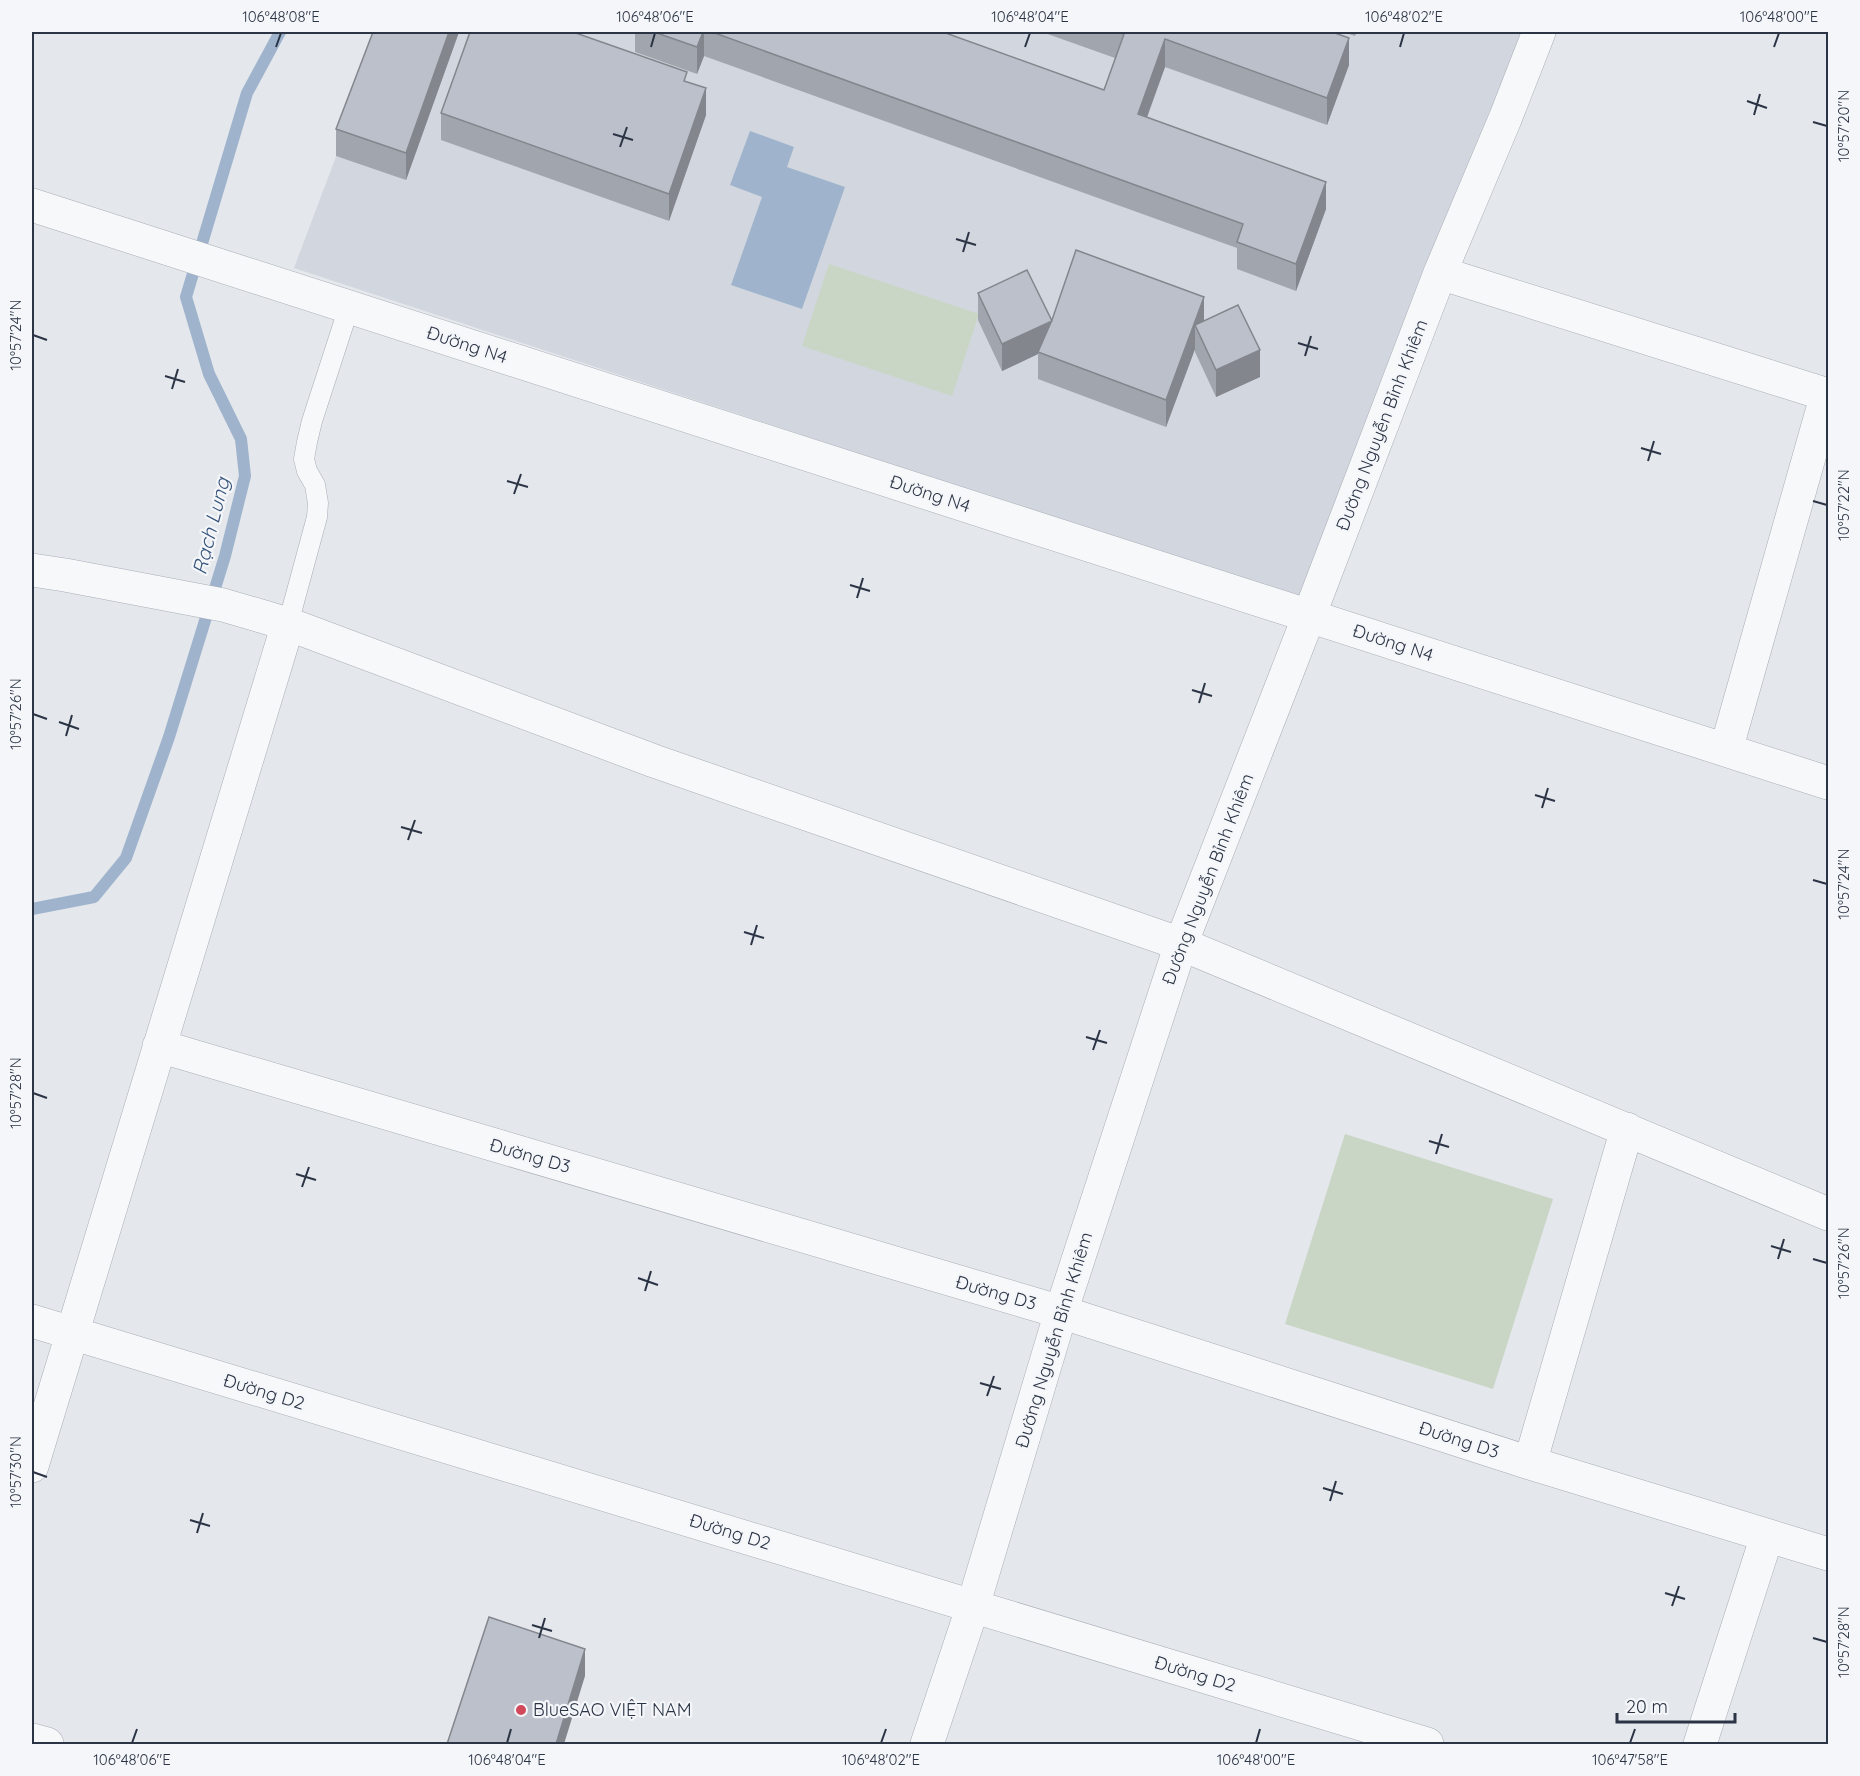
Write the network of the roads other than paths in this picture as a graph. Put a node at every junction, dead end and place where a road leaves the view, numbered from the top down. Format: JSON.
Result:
{"nodes":[{"id":1,"x":1539,"y":32,"type":"edge"},
{"id":2,"x":32,"y":205,"type":"edge"},
{"id":3,"x":1440,"y":273,"type":"junction"},
{"id":4,"x":349,"y":307,"type":"junction"},
{"id":5,"x":1828,"y":395,"type":"edge"},
{"id":6,"x":32,"y":570,"type":"edge"},
{"id":7,"x":1309,"y":616,"type":"junction"},
{"id":8,"x":288,"y":624,"type":"junction"},
{"id":9,"x":1726,"y":750,"type":"junction"},
{"id":10,"x":1828,"y":783,"type":"edge"},
{"id":11,"x":1181,"y":944,"type":"junction"},
{"id":12,"x":159,"y":1046,"type":"junction"},
{"id":13,"x":1628,"y":1130,"type":"junction"},
{"id":14,"x":1828,"y":1214,"type":"edge"},
{"id":15,"x":1061,"y":1312,"type":"junction"},
{"id":16,"x":32,"y":1321,"type":"edge"},
{"id":17,"x":72,"y":1333,"type":"junction"},
{"id":18,"x":1530,"y":1463,"type":"junction"},
{"id":19,"x":32,"y":1466,"type":"edge"},
{"id":20,"x":1767,"y":1536,"type":"junction"},
{"id":21,"x":1828,"y":1554,"type":"edge"},
{"id":22,"x":973,"y":1606,"type":"junction"},
{"id":23,"x":32,"y":1740,"type":"edge"},
{"id":24,"x":47,"y":1744,"type":"edge"},
{"id":25,"x":927,"y":1744,"type":"edge"},
{"id":26,"x":1427,"y":1744,"type":"edge"},
{"id":27,"x":1700,"y":1744,"type":"edge"}],
"edges":[{"from":1,"to":3,"type":"street","name":"Đường Nguyễn Bỉnh Khiêm"},
{"from":2,"to":4,"type":"street","name":"Đường N4"},
{"from":3,"to":5,"type":"street"},
{"from":3,"to":7,"type":"street","name":"Đường Nguyễn Bỉnh Khiêm"},
{"from":4,"to":7,"type":"street","name":"Đường N4"},
{"from":4,"to":8,"type":"lane"},
{"from":5,"to":9,"type":"street"},
{"from":6,"to":8,"type":"street"},
{"from":7,"to":9,"type":"street","name":"Đường N4"},
{"from":7,"to":11,"type":"street","name":"Đường Nguyễn Bỉnh Khiêm"},
{"from":8,"to":11,"type":"street"},
{"from":8,"to":12,"type":"street"},
{"from":9,"to":10,"type":"street","name":"Đường N4"},
{"from":11,"to":13,"type":"street"},
{"from":11,"to":15,"type":"street","name":"Đường Nguyễn Bỉnh Khiêm"},
{"from":12,"to":15,"type":"street","name":"Đường D3"},
{"from":12,"to":17,"type":"street"},
{"from":13,"to":14,"type":"street"},
{"from":13,"to":18,"type":"street"},
{"from":15,"to":18,"type":"street","name":"Đường D3"},
{"from":15,"to":22,"type":"street","name":"Đường Nguyễn Bỉnh Khiêm"},
{"from":16,"to":17,"type":"street","name":"Đường D2"},
{"from":17,"to":19,"type":"street"},
{"from":17,"to":22,"type":"street","name":"Đường D2"},
{"from":18,"to":20,"type":"street","name":"Đường D3"},
{"from":20,"to":21,"type":"street","name":"Đường D3"},
{"from":20,"to":27,"type":"street"},
{"from":22,"to":25,"type":"street","name":"Đường Nguyễn Bỉnh Khiêm"},
{"from":22,"to":26,"type":"street","name":"Đường D2"},
{"from":23,"to":24,"type":"street"}]}
